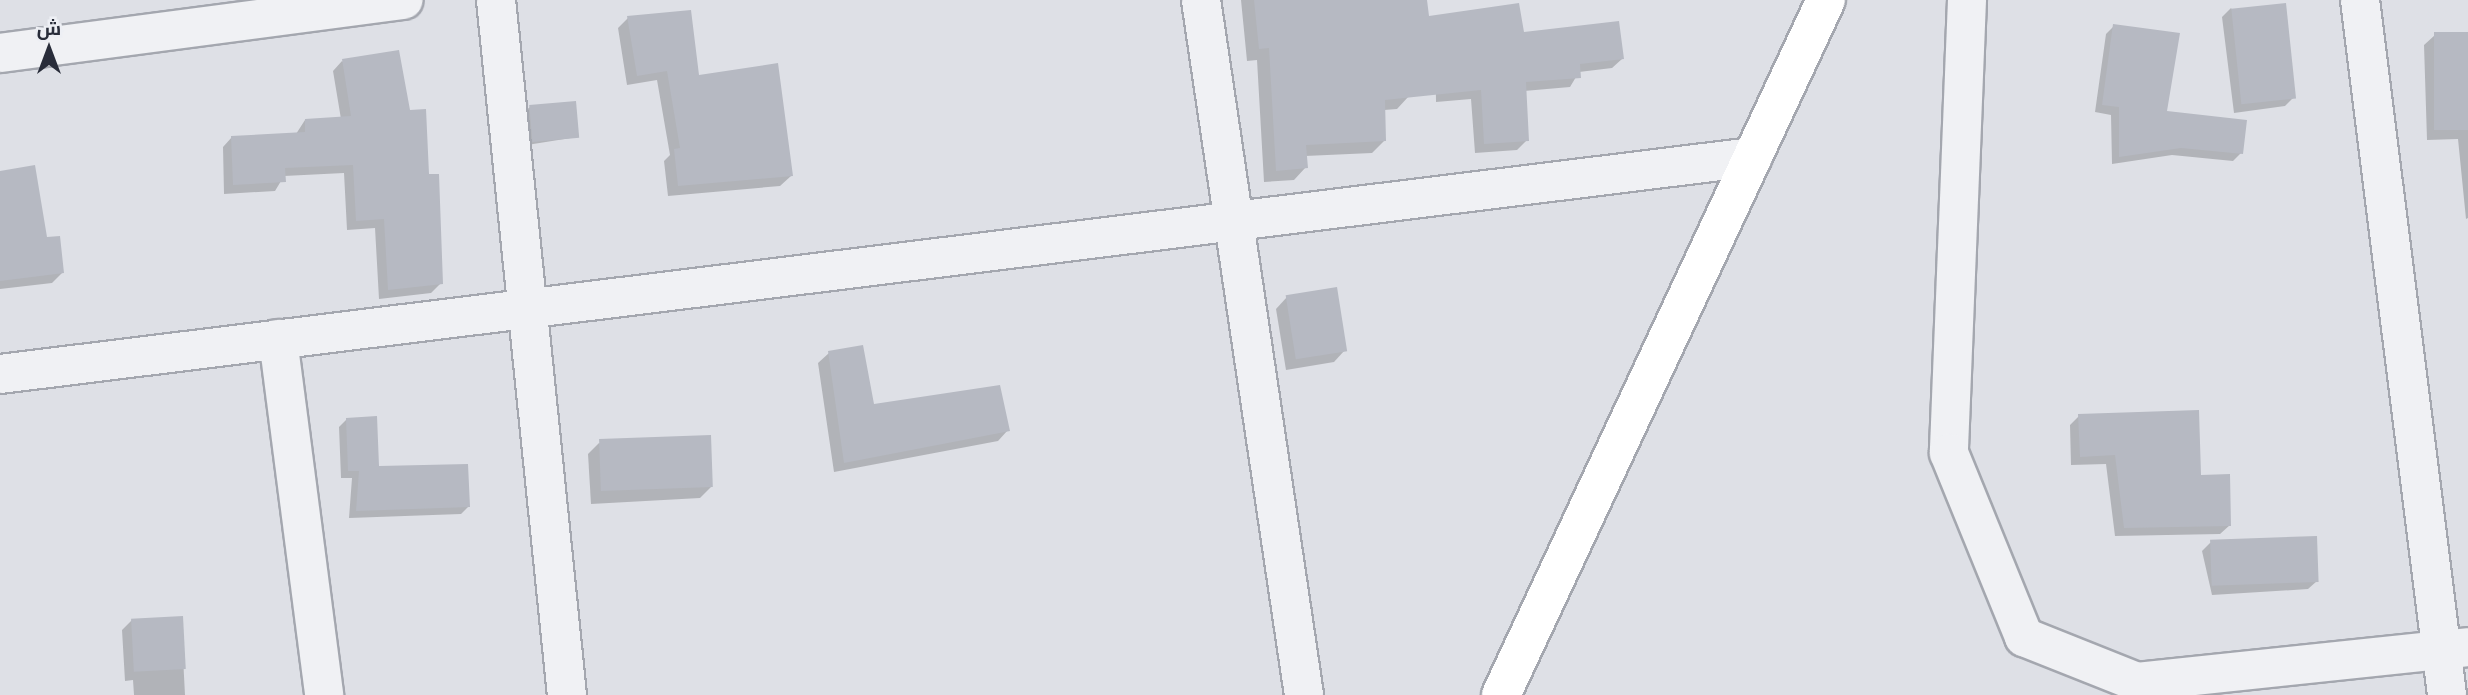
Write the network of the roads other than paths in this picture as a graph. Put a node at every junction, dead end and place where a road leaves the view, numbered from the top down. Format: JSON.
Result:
{"nodes":[{"id":1,"x":404,"y":0,"type":"edge"},
{"id":2,"x":496,"y":0,"type":"edge"},
{"id":3,"x":1200,"y":0,"type":"edge"},
{"id":4,"x":1826,"y":0,"type":"edge"},
{"id":5,"x":1967,"y":0,"type":"edge"},
{"id":6,"x":2360,"y":0,"type":"edge"},
{"id":7,"x":0,"y":54,"type":"edge"},
{"id":8,"x":1753,"y":157,"type":"junction"},
{"id":9,"x":1234,"y":221,"type":"junction"},
{"id":10,"x":527,"y":309,"type":"junction"},
{"id":11,"x":278,"y":339,"type":"junction"},
{"id":12,"x":0,"y":374,"type":"edge"},
{"id":13,"x":2455,"y":649,"type":"edge"},
{"id":14,"x":2132,"y":689,"type":"edge"},
{"id":15,"x":324,"y":695,"type":"edge"},
{"id":16,"x":567,"y":695,"type":"edge"},
{"id":17,"x":1304,"y":695,"type":"edge"},
{"id":18,"x":1501,"y":695,"type":"edge"},
{"id":19,"x":2447,"y":695,"type":"edge"}],
"edges":[{"from":1,"to":7,"type":"street"},
{"from":2,"to":10,"type":"street"},
{"from":3,"to":9,"type":"street"},
{"from":4,"to":8,"type":"main road"},
{"from":5,"to":14,"type":"street"},
{"from":6,"to":13,"type":"street"},
{"from":8,"to":9,"type":"street"},
{"from":8,"to":18,"type":"main road"},
{"from":9,"to":10,"type":"street"},
{"from":9,"to":17,"type":"street"},
{"from":10,"to":11,"type":"street"},
{"from":10,"to":16,"type":"street"},
{"from":11,"to":12,"type":"street"},
{"from":11,"to":15,"type":"street"},
{"from":13,"to":14,"type":"street"},
{"from":13,"to":19,"type":"street"}]}
